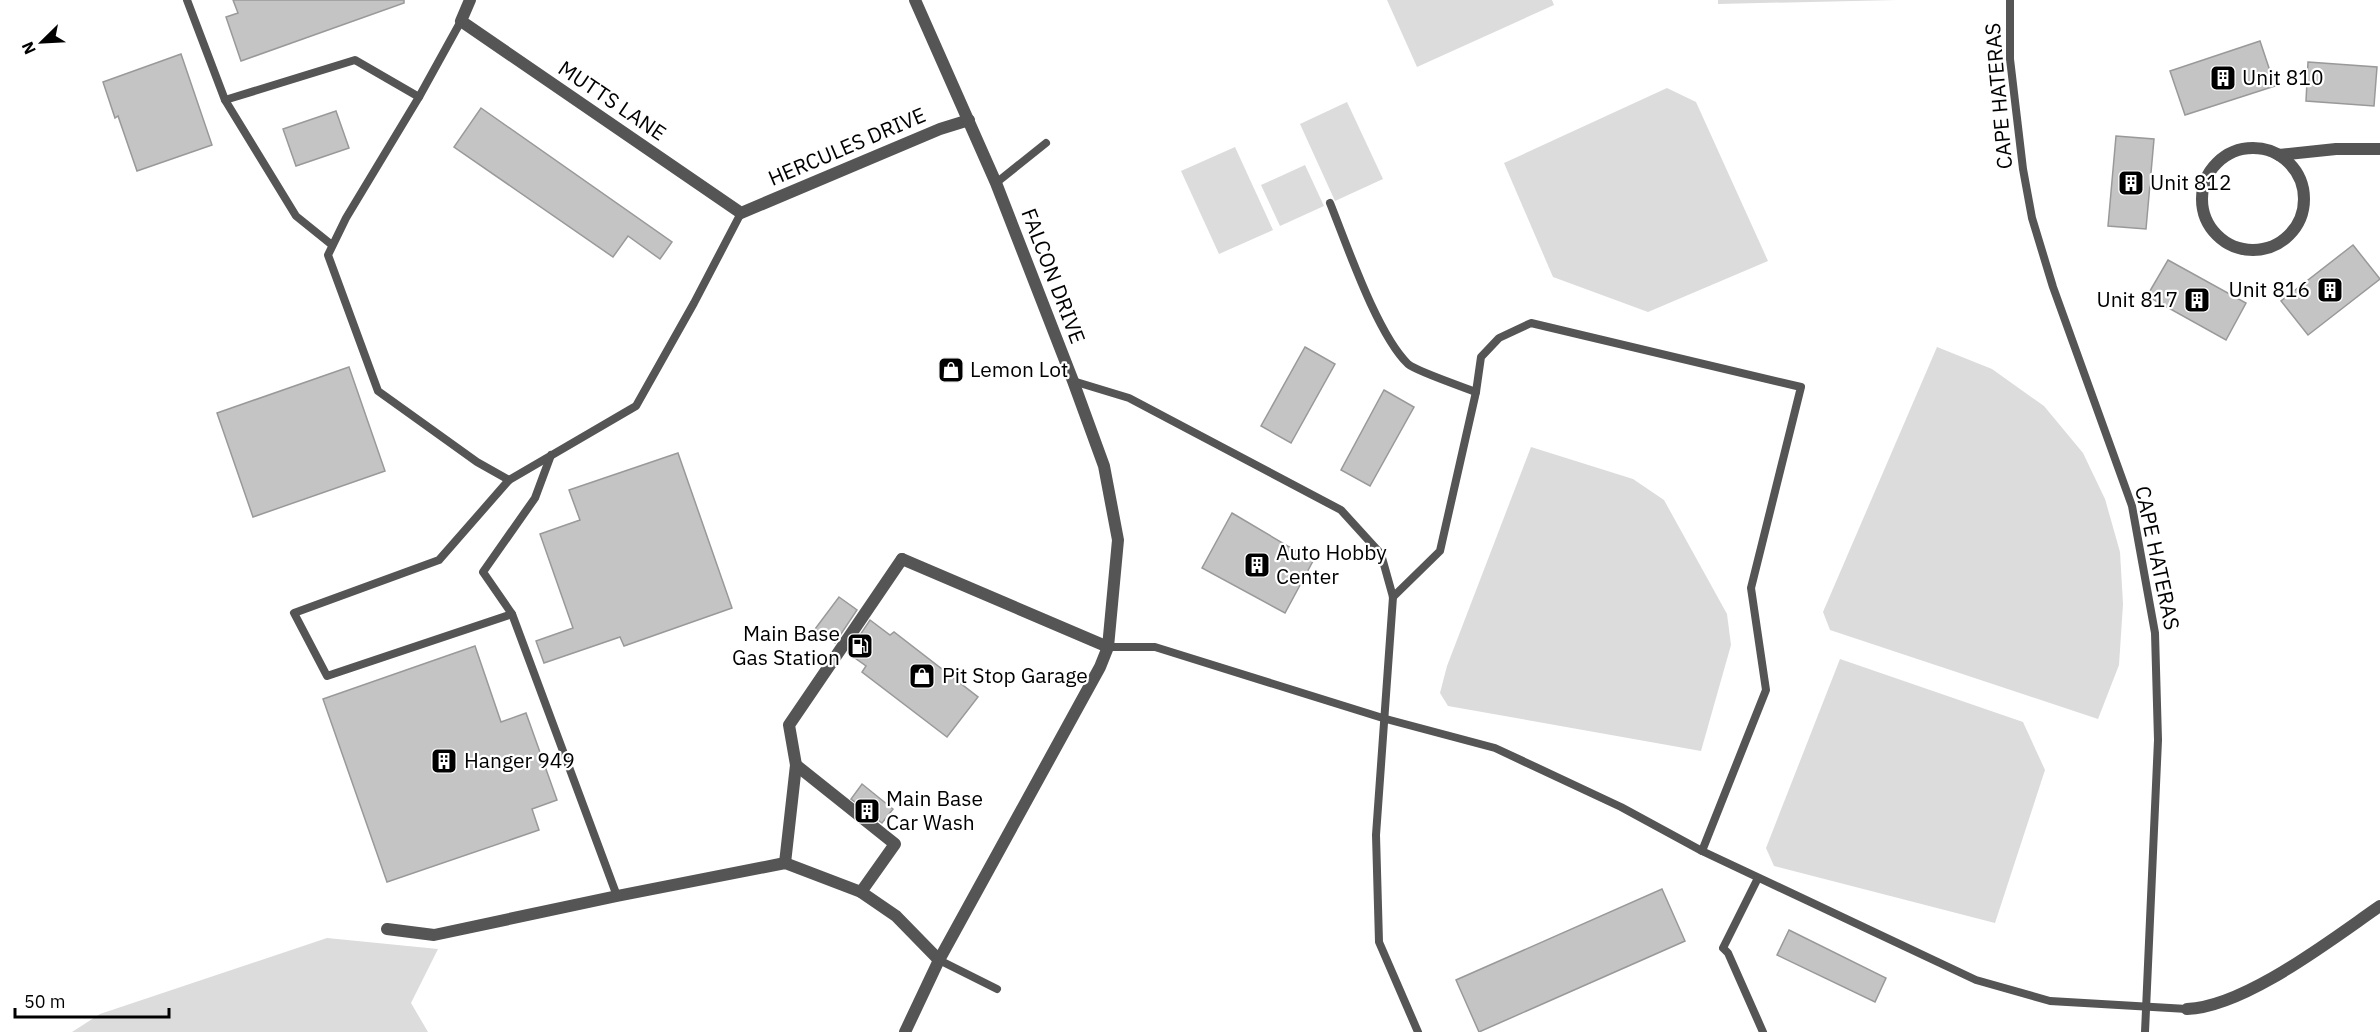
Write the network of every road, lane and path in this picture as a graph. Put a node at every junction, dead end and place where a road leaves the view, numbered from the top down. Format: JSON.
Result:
{"nodes":[{"id":1,"x":187,"y":0,"type":"edge"},
{"id":2,"x":470,"y":0,"type":"edge"},
{"id":3,"x":915,"y":0,"type":"edge"},
{"id":4,"x":2010,"y":0,"type":"edge"},
{"id":5,"x":461,"y":21,"type":"junction"},
{"id":6,"x":419,"y":97,"type":"junction"},
{"id":7,"x":225,"y":100,"type":"junction"},
{"id":8,"x":969,"y":120,"type":"junction"},
{"id":9,"x":1046,"y":143,"type":"dead end"},
{"id":10,"x":2380,"y":149,"type":"edge"},
{"id":11,"x":2279,"y":155,"type":"junction"},
{"id":12,"x":996,"y":183,"type":"junction"},
{"id":13,"x":1330,"y":202,"type":"dead end"},
{"id":14,"x":741,"y":213,"type":"junction"},
{"id":15,"x":332,"y":245,"type":"junction"},
{"id":16,"x":1073,"y":381,"type":"junction"},
{"id":17,"x":1476,"y":392,"type":"junction"},
{"id":18,"x":551,"y":455,"type":"junction"},
{"id":19,"x":509,"y":480,"type":"junction"},
{"id":20,"x":1393,"y":597,"type":"junction"},
{"id":21,"x":512,"y":614,"type":"junction"},
{"id":22,"x":1108,"y":647,"type":"junction"},
{"id":23,"x":1386,"y":719,"type":"junction"},
{"id":24,"x":796,"y":765,"type":"junction"},
{"id":25,"x":1702,"y":852,"type":"junction"},
{"id":26,"x":784,"y":863,"type":"junction"},
{"id":27,"x":1758,"y":878,"type":"junction"},
{"id":28,"x":861,"y":892,"type":"junction"},
{"id":29,"x":616,"y":896,"type":"junction"},
{"id":30,"x":2380,"y":906,"type":"edge"},
{"id":31,"x":387,"y":929,"type":"dead end"},
{"id":32,"x":939,"y":960,"type":"junction"},
{"id":33,"x":997,"y":989,"type":"dead end"},
{"id":34,"x":2144,"y":1007,"type":"junction"},
{"id":35,"x":2187,"y":1009,"type":"joint"},
{"id":36,"x":905,"y":1032,"type":"edge"},
{"id":37,"x":1418,"y":1032,"type":"edge"},
{"id":38,"x":1764,"y":1032,"type":"edge"},
{"id":39,"x":2145,"y":1032,"type":"edge"}],
"edges":[{"from":1,"to":7,"type":"lane"},
{"from":2,"to":5,"type":"street"},
{"from":3,"to":8,"type":"street","name":"FALCON DRIVE"},
{"from":4,"to":34,"type":"lane","name":"CAPE HATERAS"},
{"from":5,"to":6,"type":"lane"},
{"from":5,"to":14,"type":"street","name":"MUTTS LANE"},
{"from":6,"to":7,"type":"lane"},
{"from":6,"to":15,"type":"lane"},
{"from":7,"to":15,"type":"lane"},
{"from":8,"to":12,"type":"street","name":"FALCON DRIVE"},
{"from":8,"to":14,"type":"street","name":"HERCULES DRIVE"},
{"from":9,"to":12,"type":"lane"},
{"from":10,"to":11,"type":"street"},
{"from":11,"to":11,"type":"street"},
{"from":12,"to":16,"type":"street","name":"FALCON DRIVE"},
{"from":13,"to":17,"type":"lane"},
{"from":14,"to":18,"type":"lane"},
{"from":15,"to":19,"type":"lane"},
{"from":16,"to":20,"type":"lane"},
{"from":16,"to":22,"type":"street","name":"FALCON DRIVE"},
{"from":17,"to":20,"type":"lane"},
{"from":17,"to":25,"type":"lane"},
{"from":18,"to":19,"type":"lane"},
{"from":18,"to":21,"type":"lane"},
{"from":19,"to":21,"type":"lane"},
{"from":20,"to":23,"type":"lane"},
{"from":21,"to":29,"type":"lane"},
{"from":22,"to":23,"type":"lane"},
{"from":22,"to":24,"type":"street"},
{"from":22,"to":32,"type":"street","name":"FALCON DRIVE"},
{"from":23,"to":25,"type":"lane"},
{"from":23,"to":37,"type":"lane"},
{"from":24,"to":26,"type":"street"},
{"from":24,"to":28,"type":"street"},
{"from":25,"to":27,"type":"lane"},
{"from":26,"to":28,"type":"street"},
{"from":26,"to":29,"type":"street"},
{"from":27,"to":34,"type":"lane"},
{"from":27,"to":38,"type":"lane"},
{"from":28,"to":32,"type":"street"},
{"from":29,"to":31,"type":"street"},
{"from":30,"to":35,"type":"street"},
{"from":32,"to":33,"type":"lane"},
{"from":32,"to":36,"type":"street","name":"FALCON DRIVE"},
{"from":34,"to":35,"type":"lane"},
{"from":34,"to":39,"type":"lane","name":"CAPE HATERAS"}]}
